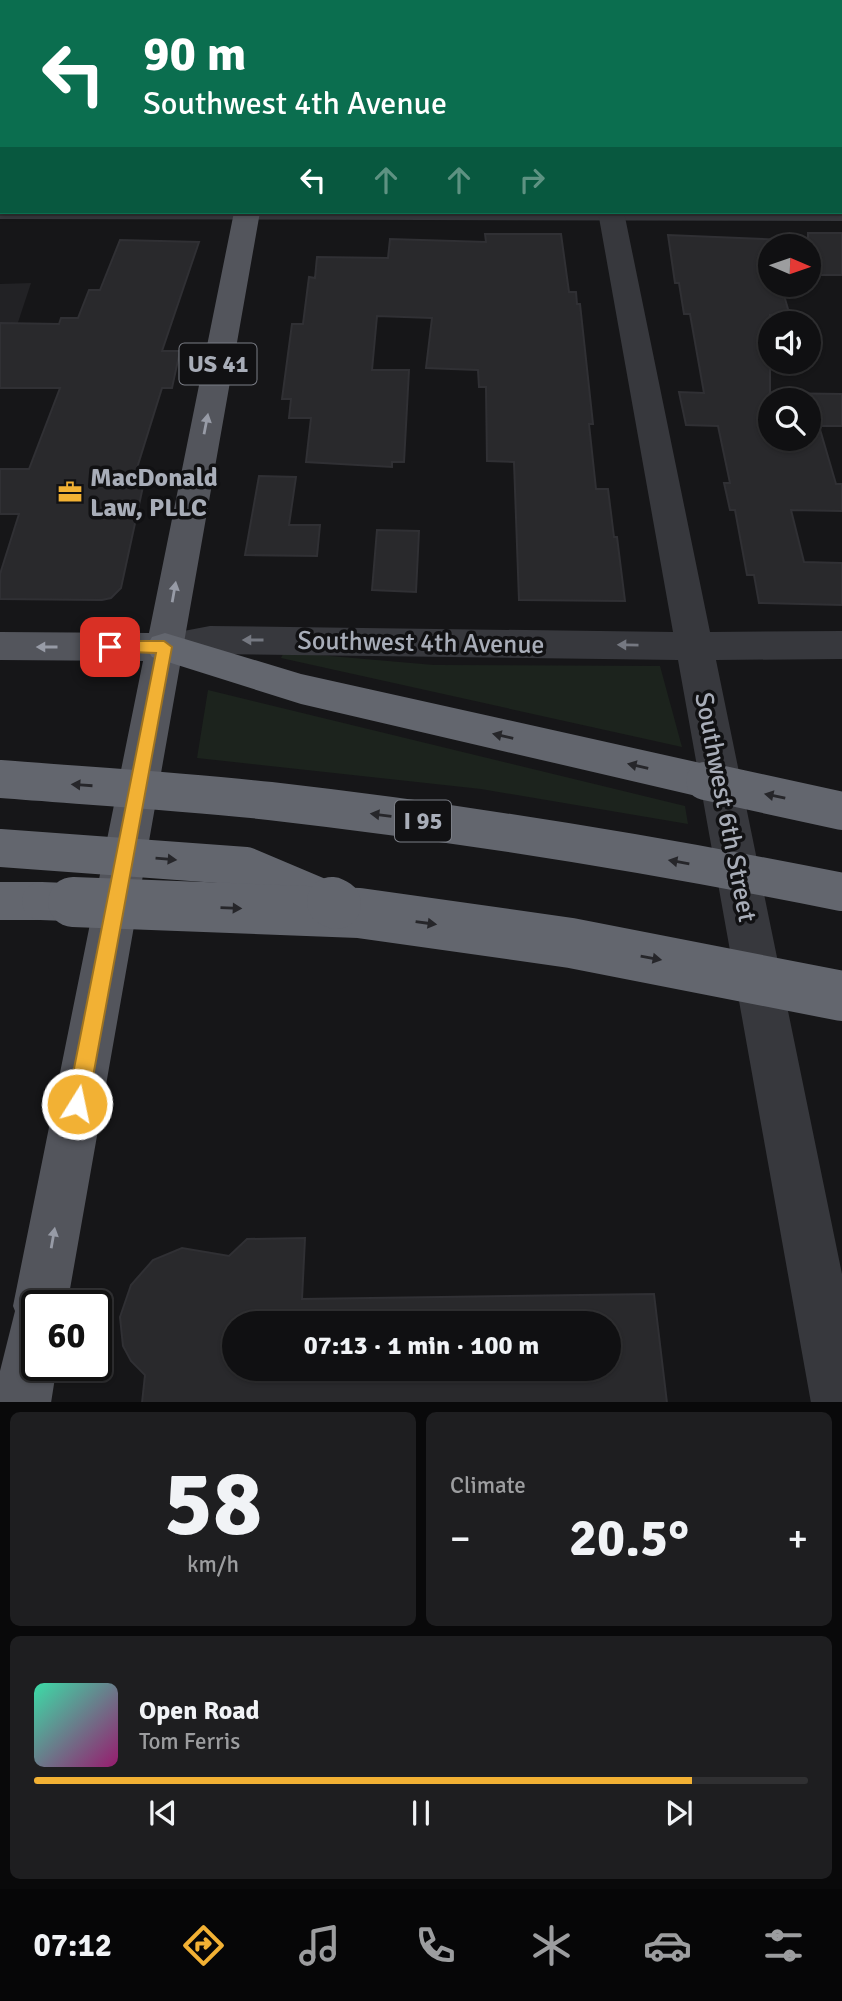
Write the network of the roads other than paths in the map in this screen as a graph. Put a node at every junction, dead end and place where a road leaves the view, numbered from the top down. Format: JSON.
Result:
{"nodes":[{"id":1,"x":247,"y":214,"type":"edge"},
{"id":2,"x":612,"y":214,"type":"edge"},
{"id":3,"x":727,"y":214,"type":"edge"},
{"id":4,"x":842,"y":215,"type":"edge"},
{"id":5,"x":842,"y":645,"type":"edge"},
{"id":6,"x":0,"y":646,"type":"edge"},
{"id":7,"x":696,"y":646,"type":"junction"},
{"id":8,"x":164,"y":647,"type":"junction"},
{"id":9,"x":0,"y":779,"type":"edge"},
{"id":10,"x":842,"y":811,"type":"edge"},
{"id":11,"x":0,"y":848,"type":"edge"},
{"id":12,"x":842,"y":892,"type":"edge"},
{"id":13,"x":0,"y":901,"type":"edge"},
{"id":14,"x":359,"y":913,"type":"junction"},
{"id":15,"x":842,"y":996,"type":"edge"},
{"id":16,"x":43,"y":1290,"type":"edge"},
{"id":17,"x":26,"y":1381,"type":"edge"},
{"id":18,"x":22,"y":1402,"type":"edge"},
{"id":19,"x":841,"y":1402,"type":"edge"}],
"edges":[{"from":8,"to":1,"type":"main road","number":"US 41","one_way":true},
{"from":2,"to":7,"type":"street","name":"Southwest 6th Street"},
{"from":3,"to":4,"type":"street"},
{"from":5,"to":7,"type":"street","name":"Southwest 4th Avenue"},
{"from":8,"to":6,"type":"main road","name":"Southwest 4th Avenue","one_way":true},
{"from":7,"to":8,"type":"street","name":"Southwest 4th Avenue","one_way":true},
{"from":7,"to":19,"type":"street","name":"Southwest 6th Street"},
{"from":10,"to":8,"type":"highway","one_way":true,"bridge":true},
{"from":16,"to":8,"type":"main road","number":"US 41","one_way":true},
{"from":12,"to":9,"type":"highway","number":"I 95","one_way":true,"bridge":true},
{"from":11,"to":14,"type":"highway","one_way":true,"bridge":true},
{"from":13,"to":14,"type":"highway","one_way":true,"bridge":true},
{"from":14,"to":15,"type":"highway","one_way":true,"bridge":true},
{"from":17,"to":18,"type":"main road"}]}
